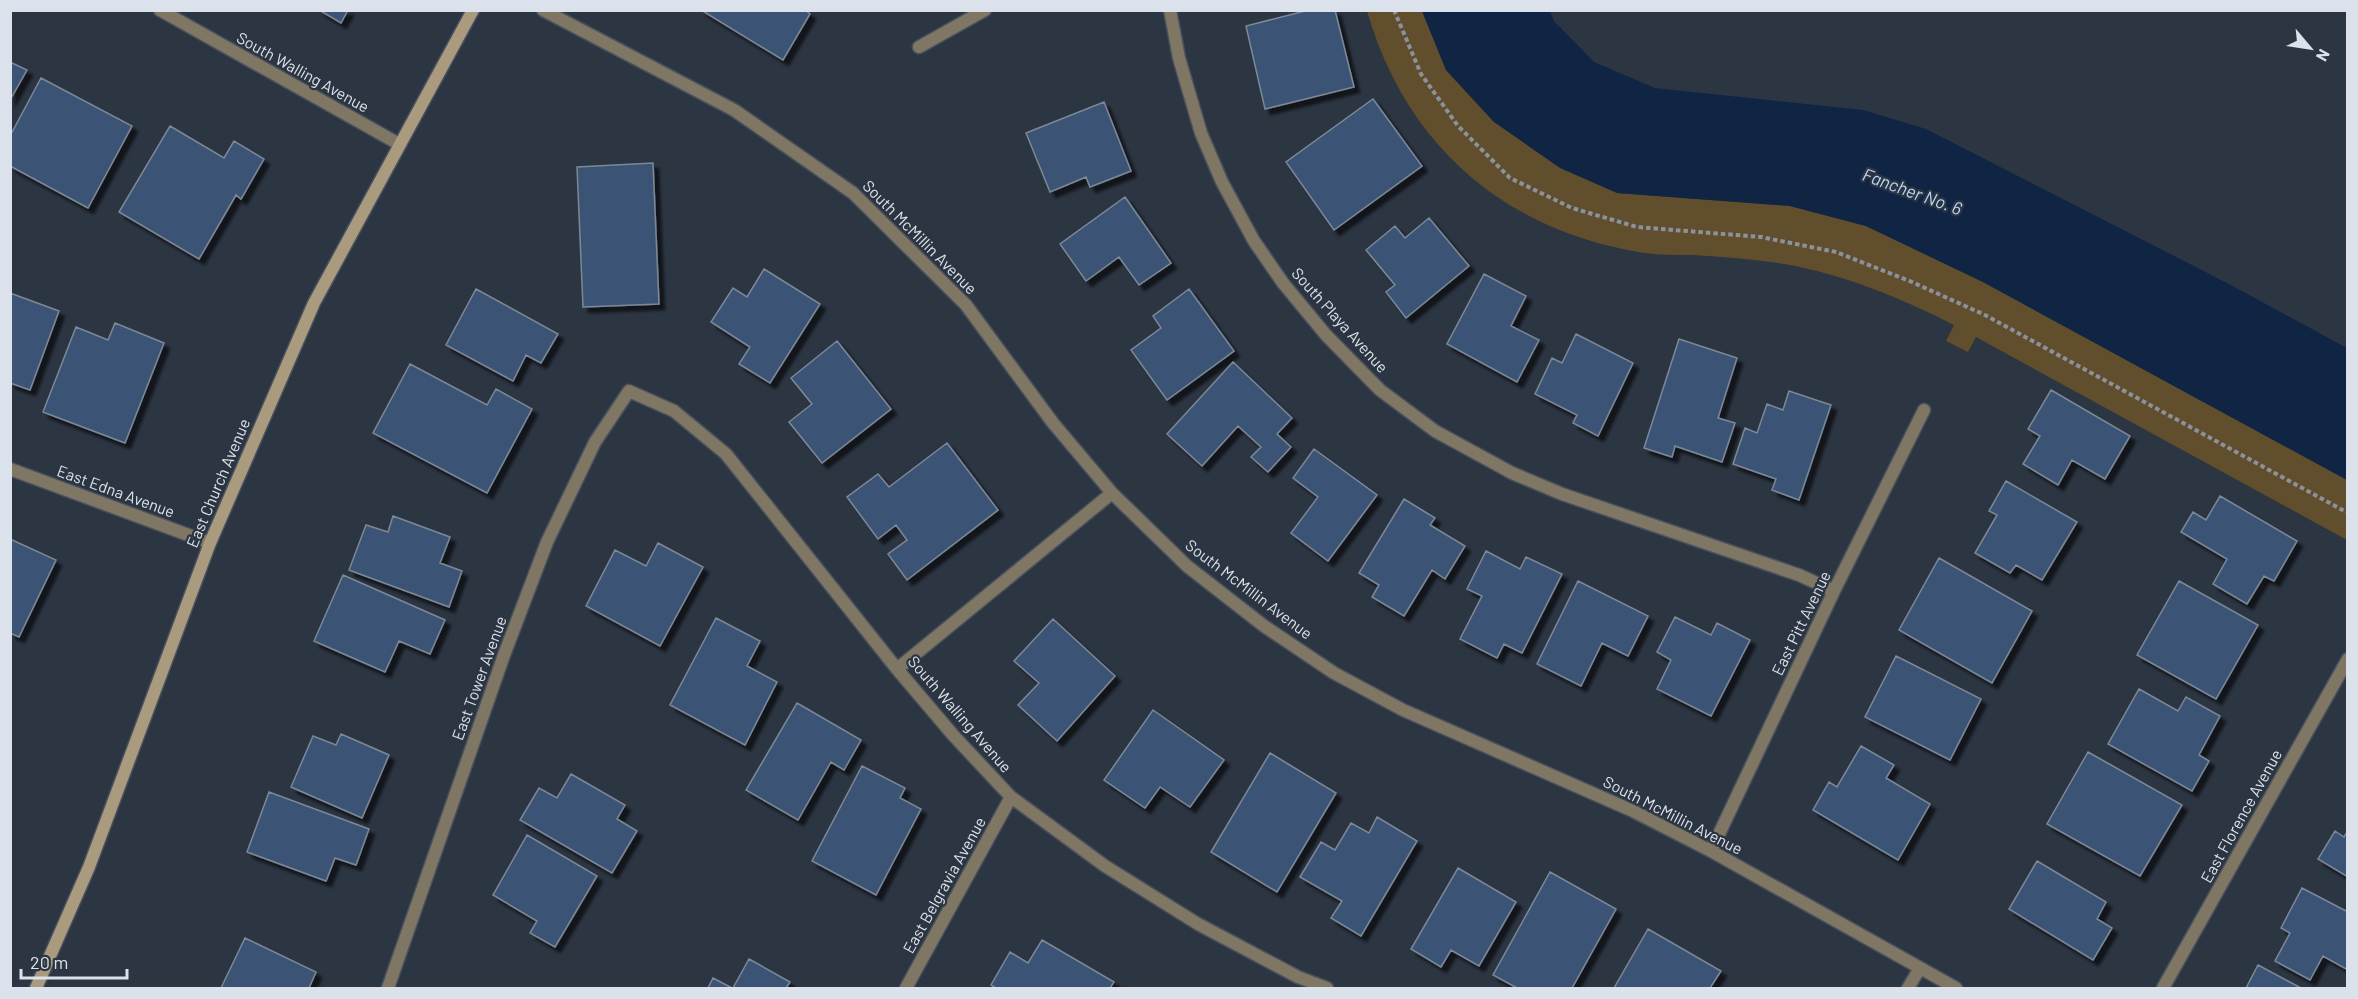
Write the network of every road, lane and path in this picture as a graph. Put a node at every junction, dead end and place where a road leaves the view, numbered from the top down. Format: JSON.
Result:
{"nodes":[{"id":1,"x":160,"y":10,"type":"edge"},
{"id":2,"x":473,"y":10,"type":"edge"},
{"id":3,"x":543,"y":10,"type":"edge"},
{"id":4,"x":985,"y":10,"type":"edge"},
{"id":5,"x":1170,"y":10,"type":"edge"},
{"id":6,"x":1394,"y":10,"type":"edge"},
{"id":7,"x":920,"y":46,"type":"dead end"},
{"id":8,"x":399,"y":144,"type":"junction"},
{"id":9,"x":629,"y":391,"type":"joint"},
{"id":10,"x":1924,"y":410,"type":"dead end"},
{"id":11,"x":10,"y":469,"type":"edge"},
{"id":12,"x":1112,"y":493,"type":"junction"},
{"id":13,"x":2348,"y":513,"type":"edge"},
{"id":14,"x":210,"y":543,"type":"junction"},
{"id":15,"x":1834,"y":591,"type":"junction"},
{"id":16,"x":2348,"y":659,"type":"edge"},
{"id":17,"x":897,"y":669,"type":"junction"},
{"id":18,"x":1011,"y":797,"type":"junction"},
{"id":19,"x":1711,"y":851,"type":"junction"},
{"id":20,"x":1920,"y":968,"type":"junction"},
{"id":21,"x":36,"y":988,"type":"edge"},
{"id":22,"x":388,"y":988,"type":"edge"},
{"id":23,"x":906,"y":988,"type":"edge"},
{"id":24,"x":1327,"y":988,"type":"edge"},
{"id":25,"x":1908,"y":988,"type":"edge"},
{"id":26,"x":1956,"y":988,"type":"edge"},
{"id":27,"x":2163,"y":988,"type":"edge"}],
"edges":[{"from":1,"to":8,"type":"street","name":"South Walling Avenue"},
{"from":2,"to":8,"type":"street","name":"East Church Avenue"},
{"from":3,"to":12,"type":"street","name":"South McMillin Avenue"},
{"from":4,"to":7,"type":"street"},
{"from":5,"to":15,"type":"street","name":"South Playa Avenue"},
{"from":6,"to":13,"type":"path"},
{"from":8,"to":14,"type":"street","name":"East Church Avenue"},
{"from":9,"to":17,"type":"street","name":"South Walling Avenue"},
{"from":9,"to":22,"type":"street","name":"East Tower Avenue"},
{"from":10,"to":15,"type":"street","name":"East Pitt Avenue"},
{"from":11,"to":14,"type":"street","name":"East Edna Avenue"},
{"from":12,"to":17,"type":"street"},
{"from":12,"to":19,"type":"street","name":"South McMillin Avenue"},
{"from":14,"to":21,"type":"street","name":"East Church Avenue"},
{"from":15,"to":19,"type":"street","name":"East Pitt Avenue"},
{"from":16,"to":27,"type":"street","name":"East Florence Avenue"},
{"from":17,"to":18,"type":"street","name":"South Walling Avenue"},
{"from":18,"to":23,"type":"street","name":"East Belgravia Avenue"},
{"from":18,"to":24,"type":"street","name":"South Walling Avenue"},
{"from":19,"to":20,"type":"street","name":"South McMillin Avenue"},
{"from":20,"to":25,"type":"street"},
{"from":20,"to":26,"type":"street","name":"South McMillin Avenue"}]}
